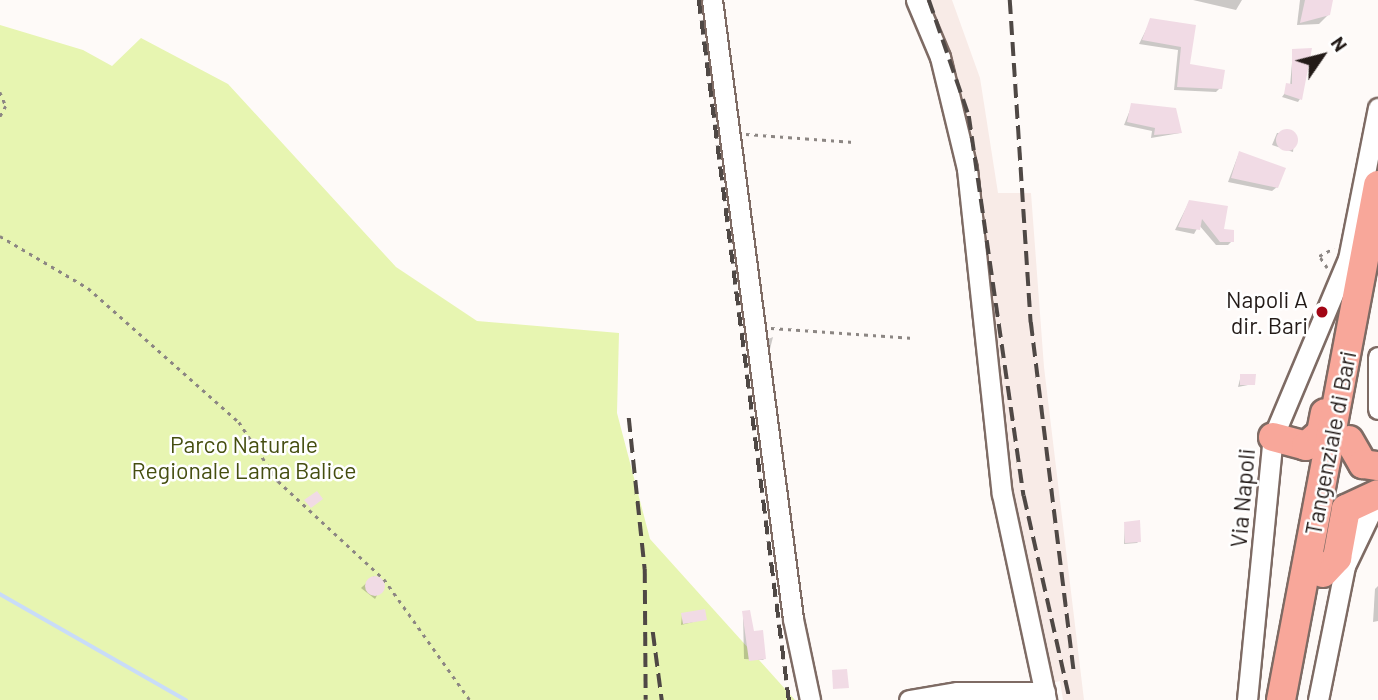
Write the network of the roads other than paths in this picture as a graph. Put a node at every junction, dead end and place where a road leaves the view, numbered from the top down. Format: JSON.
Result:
{"nodes":[{"id":1,"x":712,"y":0,"type":"edge"},
{"id":2,"x":916,"y":0,"type":"edge"},
{"id":3,"x":1378,"y":108,"type":"edge"},
{"id":4,"x":1378,"y":185,"type":"edge"},
{"id":5,"x":1378,"y":279,"type":"edge"},
{"id":6,"x":1378,"y":357,"type":"edge"},
{"id":7,"x":1345,"y":362,"type":"junction"},
{"id":8,"x":1378,"y":409,"type":"edge"},
{"id":9,"x":1349,"y":440,"type":"junction"},
{"id":10,"x":1270,"y":447,"type":"junction"},
{"id":11,"x":1378,"y":466,"type":"edge"},
{"id":12,"x":1377,"y":501,"type":"edge"},
{"id":13,"x":1318,"y":503,"type":"junction"},
{"id":14,"x":1323,"y":573,"type":"junction"},
{"id":15,"x":1045,"y":693,"type":"edge"},
{"id":16,"x":810,"y":700,"type":"edge"},
{"id":17,"x":909,"y":700,"type":"edge"},
{"id":18,"x":1247,"y":700,"type":"edge"},
{"id":19,"x":1281,"y":700,"type":"edge"},
{"id":20,"x":1300,"y":700,"type":"edge"},
{"id":21,"x":1318,"y":700,"type":"edge"}],
"edges":[{"from":1,"to":16,"type":"street"},
{"from":2,"to":15,"type":"street"},
{"from":3,"to":10,"type":"street","name":"Via Napoli"},
{"from":4,"to":7,"type":"highway","name":"Tangenziale di Bari"},
{"from":5,"to":9,"type":"highway","name":"Tangenziale di Bari"},
{"from":6,"to":8,"type":"street"},
{"from":7,"to":10,"type":"highway"},
{"from":7,"to":13,"type":"highway","name":"Tangenziale di Bari"},
{"from":9,"to":11,"type":"highway"},
{"from":9,"to":14,"type":"highway","name":"Tangenziale di Bari"},
{"from":10,"to":13,"type":"highway"},
{"from":10,"to":18,"type":"street","name":"Via Napoli"},
{"from":12,"to":14,"type":"highway"},
{"from":12,"to":21,"type":"street"},
{"from":13,"to":19,"type":"highway","name":"Tangenziale di Bari"},
{"from":14,"to":20,"type":"highway","name":"Tangenziale di Bari"},
{"from":15,"to":17,"type":"street"}]}
